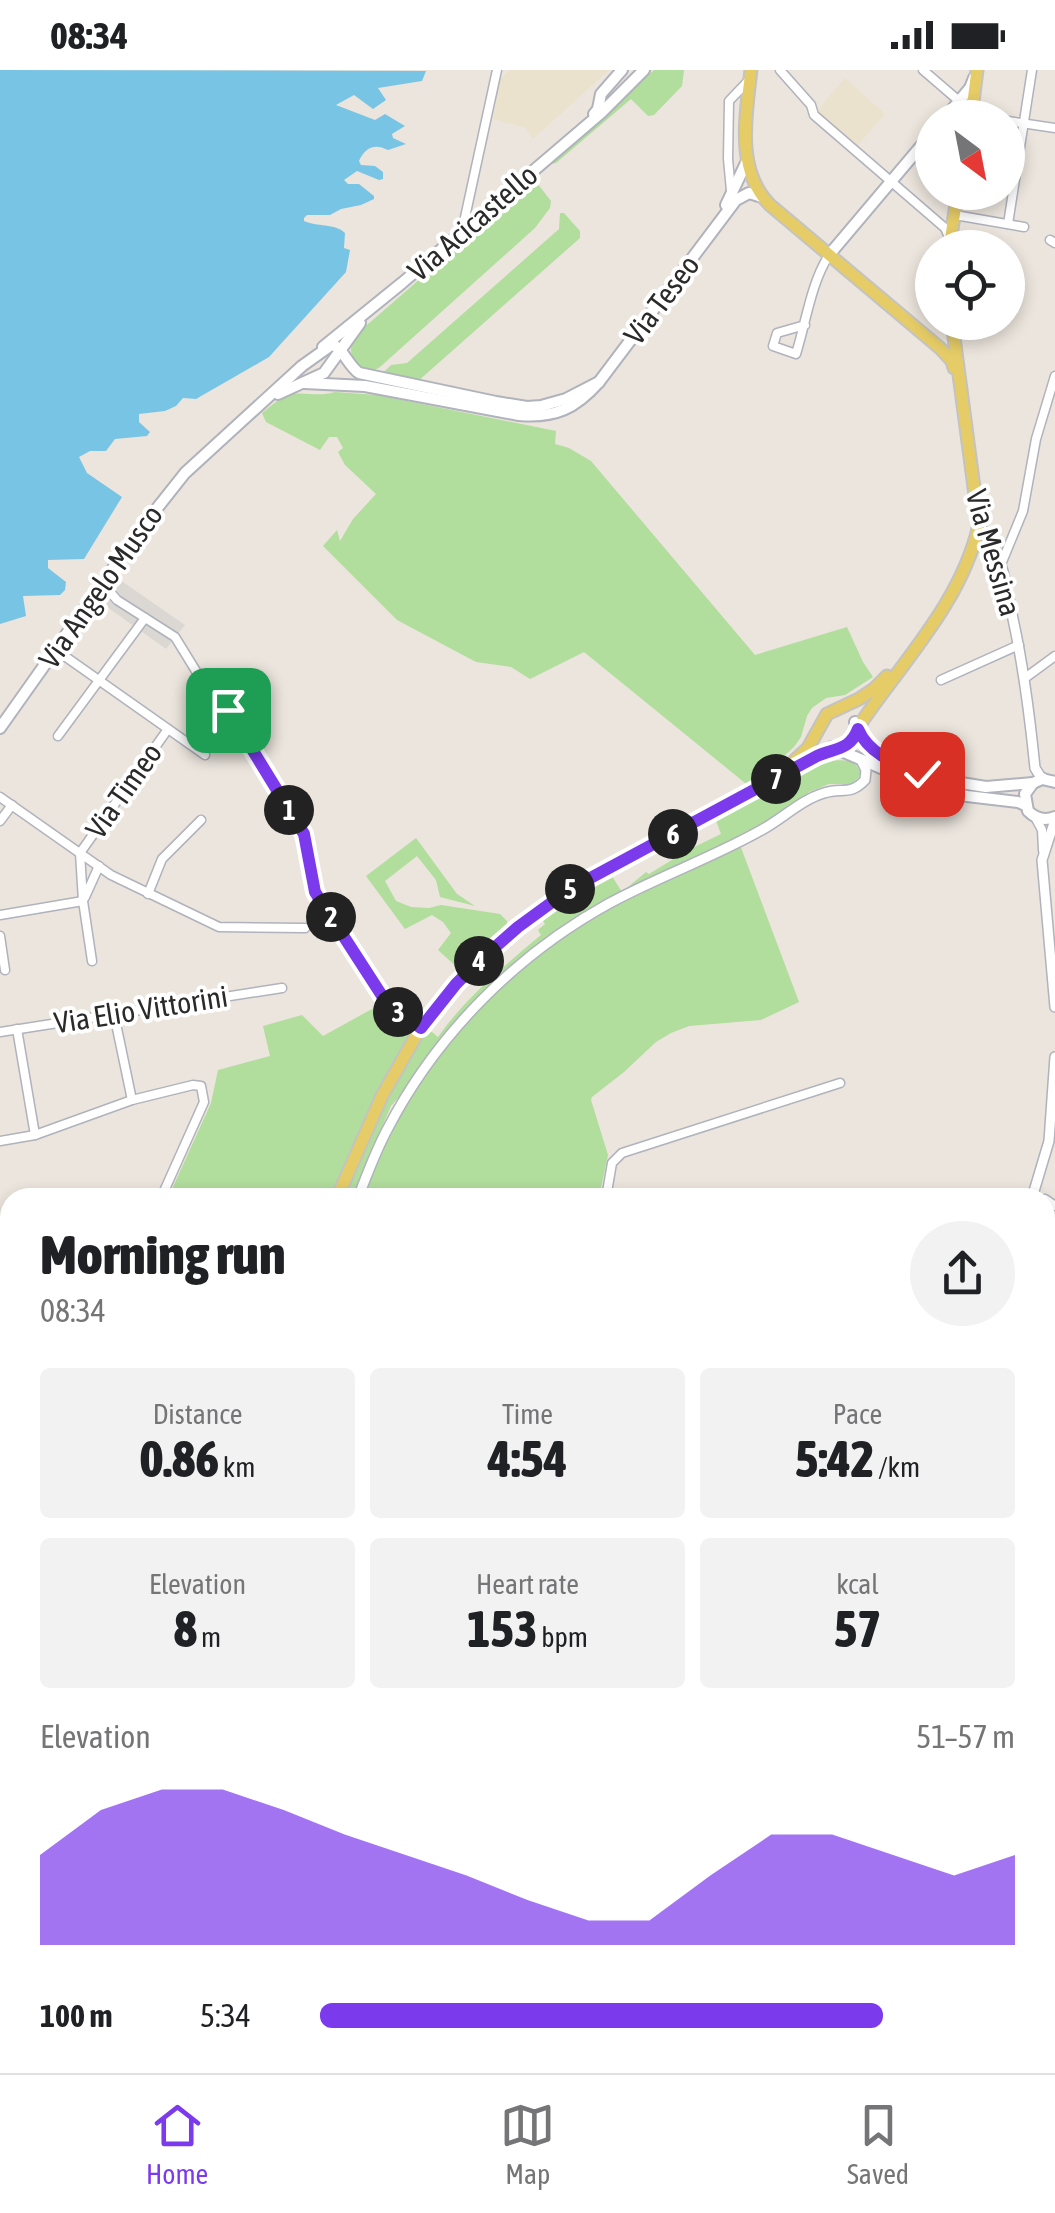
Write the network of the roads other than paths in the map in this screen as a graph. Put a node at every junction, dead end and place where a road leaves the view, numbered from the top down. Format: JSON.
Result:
{"nodes":[{"id":1,"x":622,"y":70,"type":"edge"},
{"id":2,"x":780,"y":70,"type":"edge"},
{"id":3,"x":923,"y":70,"type":"edge"},
{"id":4,"x":1032,"y":70,"type":"edge"},
{"id":5,"x":976,"y":71,"type":"edge"},
{"id":6,"x":498,"y":73,"type":"edge"},
{"id":7,"x":642,"y":73,"type":"edge"},
{"id":8,"x":750,"y":74,"type":"edge"},
{"id":9,"x":601,"y":94,"type":"junction"},
{"id":10,"x":958,"y":100,"type":"edge"},
{"id":11,"x":960,"y":100,"type":"edge"},
{"id":12,"x":973,"y":100,"type":"edge"},
{"id":13,"x":1025,"y":116,"type":"edge"},
{"id":14,"x":1025,"y":123,"type":"edge"},
{"id":15,"x":1055,"y":128,"type":"edge"},
{"id":16,"x":575,"y":134,"type":"junction"},
{"id":17,"x":915,"y":154,"type":"edge"},
{"id":18,"x":747,"y":161,"type":"junction"},
{"id":19,"x":892,"y":182,"type":"junction"},
{"id":20,"x":731,"y":195,"type":"junction"},
{"id":21,"x":762,"y":198,"type":"junction"},
{"id":22,"x":956,"y":210,"type":"edge"},
{"id":23,"x":1010,"y":210,"type":"edge"},
{"id":24,"x":955,"y":215,"type":"junction"},
{"id":25,"x":722,"y":216,"type":"junction"},
{"id":26,"x":1008,"y":224,"type":"junction"},
{"id":27,"x":468,"y":227,"type":"junction"},
{"id":28,"x":1024,"y":227,"type":"dead end"},
{"id":29,"x":940,"y":230,"type":"edge"},
{"id":30,"x":950,"y":230,"type":"edge"},
{"id":31,"x":829,"y":255,"type":"junction"},
{"id":32,"x":370,"y":311,"type":"junction"},
{"id":33,"x":805,"y":325,"type":"junction"},
{"id":34,"x":953,"y":341,"type":"joint"},
{"id":35,"x":343,"y":346,"type":"junction"},
{"id":36,"x":940,"y":348,"type":"junction"},
{"id":37,"x":314,"y":357,"type":"junction"},
{"id":38,"x":1055,"y":376,"type":"edge"},
{"id":39,"x":599,"y":382,"type":"junction"},
{"id":40,"x":958,"y":382,"type":"junction"},
{"id":41,"x":304,"y":383,"type":"junction"},
{"id":42,"x":254,"y":411,"type":"junction"},
{"id":43,"x":979,"y":524,"type":"junction"},
{"id":44,"x":1002,"y":562,"type":"junction"},
{"id":45,"x":100,"y":588,"type":"junction"},
{"id":46,"x":145,"y":618,"type":"junction"},
{"id":47,"x":1018,"y":645,"type":"junction"},
{"id":48,"x":914,"y":648,"type":"junction"},
{"id":49,"x":56,"y":650,"type":"junction"},
{"id":50,"x":1055,"y":656,"type":"edge"},
{"id":51,"x":1025,"y":678,"type":"junction"},
{"id":52,"x":99,"y":680,"type":"junction"},
{"id":53,"x":941,"y":680,"type":"dead end"},
{"id":54,"x":885,"y":688,"type":"junction"},
{"id":55,"x":860,"y":698,"type":"junction"},
{"id":56,"x":833,"y":711,"type":"junction"},
{"id":57,"x":820,"y":722,"type":"junction"},
{"id":58,"x":0,"y":728,"type":"edge"},
{"id":59,"x":857,"y":728,"type":"junction"},
{"id":60,"x":168,"y":729,"type":"junction"},
{"id":61,"x":58,"y":736,"type":"dead end"},
{"id":62,"x":840,"y":749,"type":"junction"},
{"id":63,"x":205,"y":755,"type":"dead end"},
{"id":64,"x":885,"y":756,"type":"junction"},
{"id":65,"x":860,"y":758,"type":"junction"},
{"id":66,"x":794,"y":760,"type":"junction"},
{"id":67,"x":1048,"y":781,"type":"edge"},
{"id":68,"x":755,"y":791,"type":"junction"},
{"id":69,"x":0,"y":797,"type":"edge"},
{"id":70,"x":12,"y":805,"type":"junction"},
{"id":71,"x":1026,"y":805,"type":"junction"},
{"id":72,"x":1034,"y":817,"type":"junction"},
{"id":73,"x":1055,"y":818,"type":"edge"},
{"id":74,"x":201,"y":820,"type":"dead end"},
{"id":75,"x":0,"y":821,"type":"edge"},
{"id":76,"x":80,"y":853,"type":"junction"},
{"id":77,"x":1042,"y":860,"type":"junction"},
{"id":78,"x":99,"y":866,"type":"junction"},
{"id":79,"x":148,"y":894,"type":"junction"},
{"id":80,"x":83,"y":901,"type":"junction"},
{"id":81,"x":0,"y":915,"type":"edge"},
{"id":82,"x":305,"y":928,"type":"dead end"},
{"id":83,"x":0,"y":936,"type":"edge"},
{"id":84,"x":92,"y":961,"type":"dead end"},
{"id":85,"x":5,"y":970,"type":"dead end"},
{"id":86,"x":282,"y":988,"type":"dead end"},
{"id":87,"x":1055,"y":1008,"type":"edge"},
{"id":88,"x":114,"y":1014,"type":"junction"},
{"id":89,"x":421,"y":1028,"type":"junction"},
{"id":90,"x":17,"y":1030,"type":"junction"},
{"id":91,"x":0,"y":1032,"type":"edge"},
{"id":92,"x":1055,"y":1057,"type":"edge"},
{"id":93,"x":840,"y":1083,"type":"dead end"},
{"id":94,"x":132,"y":1100,"type":"junction"},
{"id":95,"x":35,"y":1135,"type":"junction"},
{"id":96,"x":0,"y":1141,"type":"edge"},
{"id":97,"x":165,"y":1188,"type":"edge"},
{"id":98,"x":341,"y":1188,"type":"edge"},
{"id":99,"x":362,"y":1188,"type":"edge"},
{"id":100,"x":608,"y":1188,"type":"edge"},
{"id":101,"x":1040,"y":1188,"type":"edge"}],
"edges":[{"from":1,"to":9,"type":"main road","name":"Via Acicastello"},
{"from":2,"to":19,"type":"street"},
{"from":3,"to":10,"type":"street"},
{"from":4,"to":13,"type":"street"},
{"from":5,"to":11,"type":"main road"},
{"from":5,"to":12,"type":"main road"},
{"from":6,"to":27,"type":"street"},
{"from":7,"to":9,"type":"main road"},
{"from":7,"to":16,"type":"main road","name":"Via Acicastello"},
{"from":8,"to":18,"type":"main road"},
{"from":8,"to":20,"type":"street"},
{"from":9,"to":16,"type":"main road","name":"Via Acicastello"},
{"from":14,"to":15,"type":"street"},
{"from":16,"to":27,"type":"main road","name":"Via Acicastello"},
{"from":17,"to":19,"type":"main road"},
{"from":18,"to":20,"type":"main road","name":"Via Teseo"},
{"from":18,"to":21,"type":"main road"},
{"from":19,"to":29,"type":"street"},
{"from":19,"to":31,"type":"main road"},
{"from":20,"to":25,"type":"main road","name":"Via Teseo"},
{"from":21,"to":25,"type":"main road"},
{"from":21,"to":31,"type":"main road"},
{"from":22,"to":24,"type":"main road"},
{"from":23,"to":26,"type":"street"},
{"from":24,"to":26,"type":"street"},
{"from":24,"to":30,"type":"main road"},
{"from":25,"to":39,"type":"main road","name":"Via Teseo"},
{"from":26,"to":28,"type":"street"},
{"from":27,"to":32,"type":"main road","name":"Via Acicastello"},
{"from":31,"to":33,"type":"street"},
{"from":31,"to":36,"type":"main road"},
{"from":32,"to":35,"type":"main road"},
{"from":32,"to":37,"type":"main road"},
{"from":33,"to":33,"type":"street"},
{"from":34,"to":36,"type":"main road"},
{"from":34,"to":40,"type":"main road","name":"Via Messina"},
{"from":35,"to":37,"type":"main road"},
{"from":35,"to":39,"type":"main road"},
{"from":35,"to":41,"type":"main road"},
{"from":36,"to":40,"type":"main road"},
{"from":37,"to":41,"type":"main road"},
{"from":37,"to":42,"type":"main road"},
{"from":38,"to":44,"type":"street"},
{"from":39,"to":41,"type":"main road"},
{"from":40,"to":43,"type":"main road","name":"Via Messina"},
{"from":41,"to":42,"type":"main road"},
{"from":42,"to":45,"type":"main road","name":"Via Angelo Musco"},
{"from":43,"to":44,"type":"street","name":"Via Messina"},
{"from":43,"to":48,"type":"main road"},
{"from":44,"to":47,"type":"street","name":"Via Messina"},
{"from":45,"to":46,"type":"street"},
{"from":45,"to":49,"type":"main road","name":"Via Angelo Musco"},
{"from":46,"to":52,"type":"street"},
{"from":46,"to":89,"type":"street"},
{"from":47,"to":51,"type":"street","name":"Via Messina"},
{"from":47,"to":53,"type":"street"},
{"from":48,"to":54,"type":"main road"},
{"from":48,"to":55,"type":"main road"},
{"from":49,"to":52,"type":"street"},
{"from":49,"to":58,"type":"main road","name":"Via Angelo Musco"},
{"from":50,"to":51,"type":"street"},
{"from":51,"to":67,"type":"street","name":"Via Messina"},
{"from":52,"to":60,"type":"street"},
{"from":52,"to":61,"type":"street"},
{"from":54,"to":59,"type":"main road"},
{"from":54,"to":64,"type":"main road"},
{"from":55,"to":56,"type":"main road"},
{"from":55,"to":66,"type":"main road"},
{"from":56,"to":57,"type":"main road"},
{"from":56,"to":59,"type":"main road"},
{"from":57,"to":62,"type":"main road"},
{"from":57,"to":66,"type":"main road"},
{"from":59,"to":62,"type":"main road"},
{"from":59,"to":64,"type":"main road"},
{"from":60,"to":63,"type":"street"},
{"from":60,"to":76,"type":"street","name":"Via Timeo"},
{"from":62,"to":65,"type":"main road"},
{"from":62,"to":68,"type":"main road"},
{"from":64,"to":67,"type":"main road"},
{"from":65,"to":71,"type":"main road"},
{"from":65,"to":99,"type":"street"},
{"from":66,"to":68,"type":"main road"},
{"from":67,"to":71,"type":"main road"},
{"from":68,"to":89,"type":"main road"},
{"from":69,"to":70,"type":"street"},
{"from":70,"to":75,"type":"street"},
{"from":70,"to":76,"type":"street"},
{"from":71,"to":72,"type":"main road"},
{"from":72,"to":73,"type":"main road"},
{"from":72,"to":77,"type":"street"},
{"from":73,"to":77,"type":"street"},
{"from":74,"to":79,"type":"street"},
{"from":76,"to":78,"type":"street"},
{"from":76,"to":80,"type":"street"},
{"from":77,"to":87,"type":"street"},
{"from":78,"to":79,"type":"street"},
{"from":78,"to":80,"type":"street"},
{"from":79,"to":82,"type":"street"},
{"from":80,"to":81,"type":"street"},
{"from":80,"to":84,"type":"street"},
{"from":83,"to":85,"type":"street"},
{"from":86,"to":88,"type":"street","name":"Via Elio Vittorini"},
{"from":88,"to":90,"type":"street","name":"Via Elio Vittorini"},
{"from":88,"to":94,"type":"street"},
{"from":89,"to":98,"type":"main road"},
{"from":90,"to":91,"type":"street","name":"Via Elio Vittorini"},
{"from":90,"to":95,"type":"street"},
{"from":92,"to":101,"type":"street"},
{"from":93,"to":100,"type":"street"},
{"from":94,"to":95,"type":"street"},
{"from":94,"to":97,"type":"street"},
{"from":95,"to":96,"type":"street"}]}
